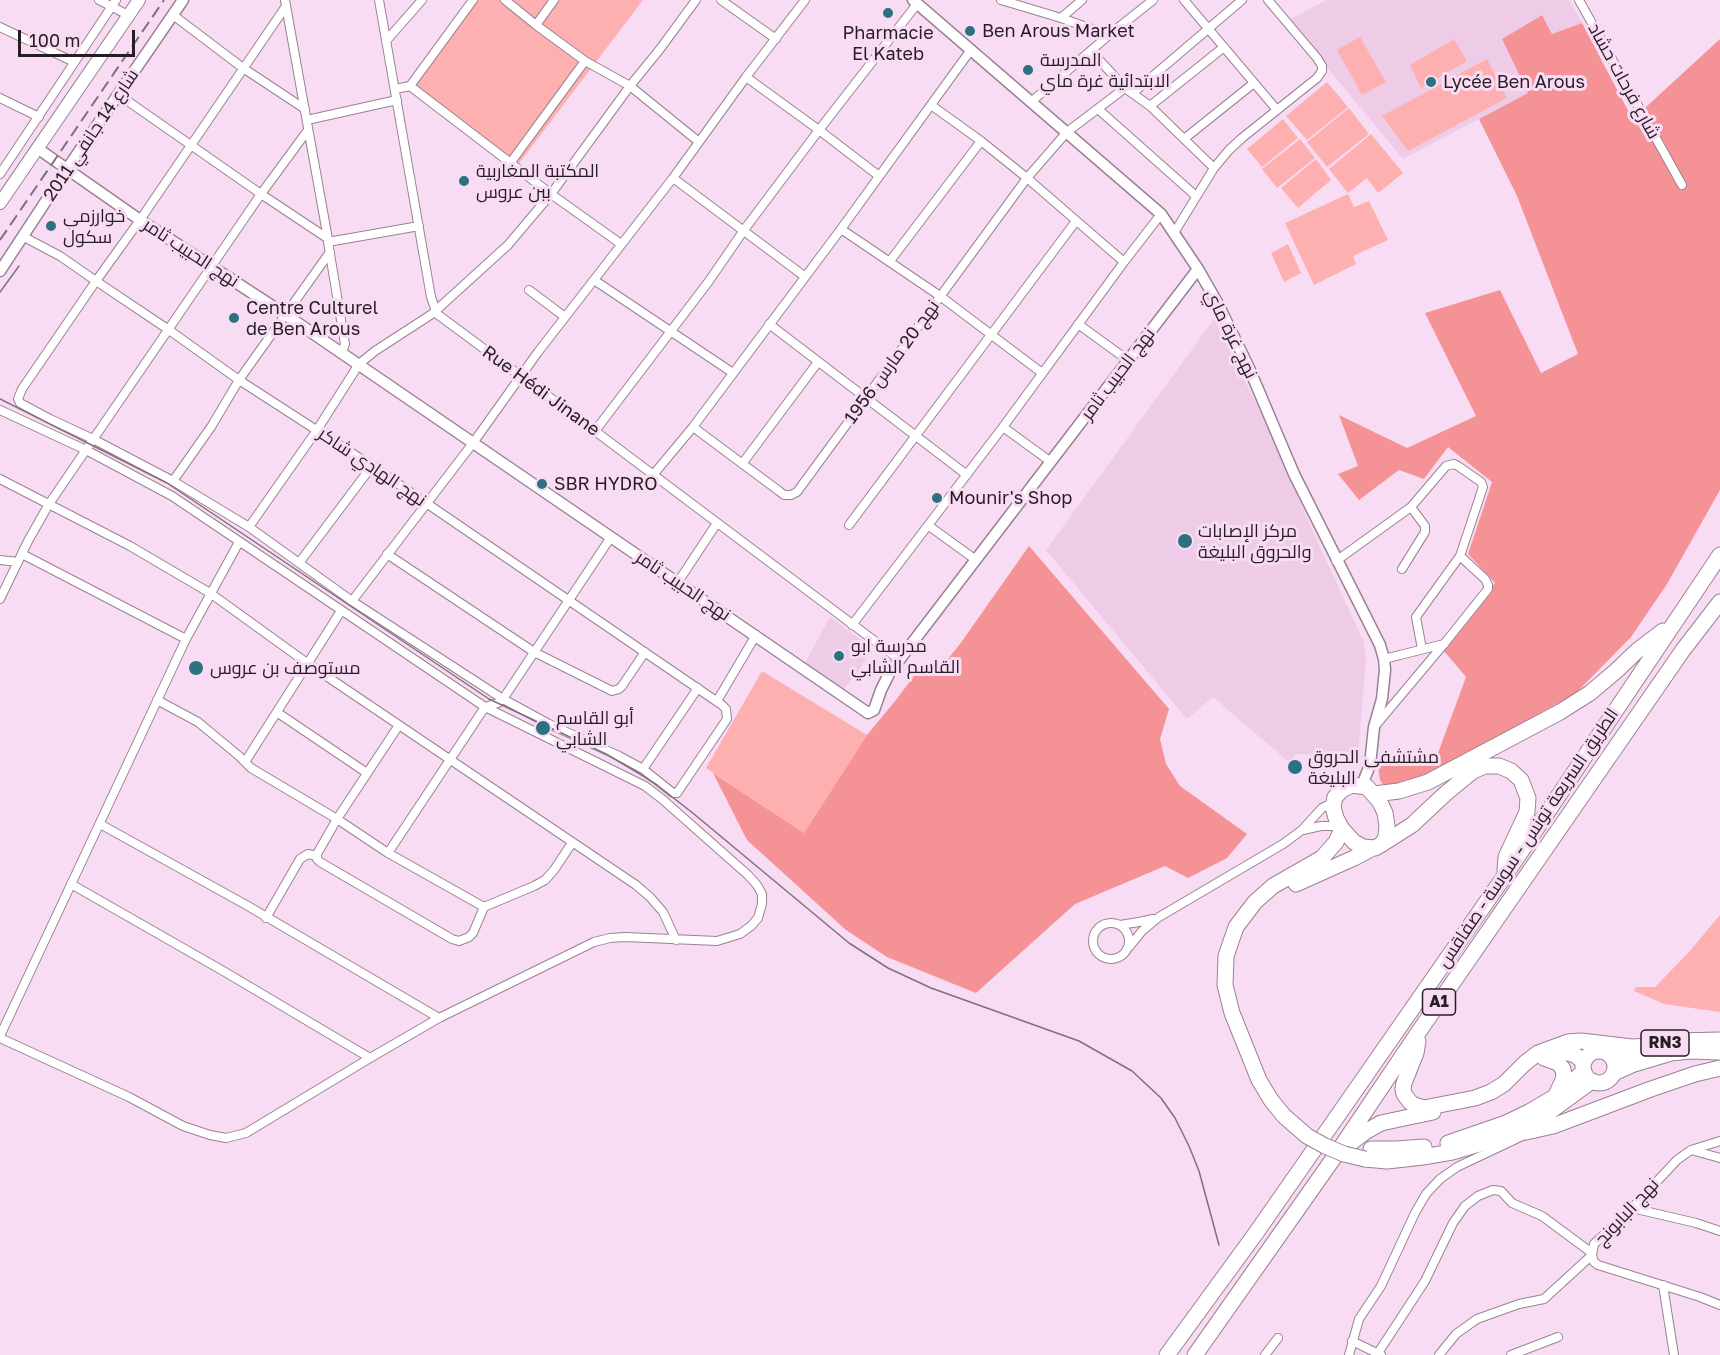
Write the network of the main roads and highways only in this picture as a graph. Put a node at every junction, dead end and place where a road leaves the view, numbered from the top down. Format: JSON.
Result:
{"nodes":[{"id":1,"x":139,"y":0,"type":"edge"},
{"id":2,"x":0,"y":203,"type":"edge"},
{"id":3,"x":1720,"y":555,"type":"edge"},
{"id":4,"x":1720,"y":602,"type":"edge"},
{"id":5,"x":1671,"y":626,"type":"junction"},
{"id":6,"x":1369,"y":790,"type":"junction"},
{"id":7,"x":1341,"y":828,"type":"junction"},
{"id":8,"x":1376,"y":846,"type":"junction"},
{"id":9,"x":1506,"y":874,"type":"junction"},
{"id":10,"x":1420,"y":1030,"type":"junction"},
{"id":11,"x":1720,"y":1040,"type":"edge"},
{"id":12,"x":1651,"y":1046,"type":"junction"},
{"id":13,"x":1720,"y":1052,"type":"edge"},
{"id":14,"x":1611,"y":1056,"type":"junction"},
{"id":15,"x":1544,"y":1058,"type":"junction"},
{"id":16,"x":1720,"y":1068,"type":"edge"},
{"id":17,"x":1587,"y":1071,"type":"junction"},
{"id":18,"x":1614,"y":1073,"type":"junction"},
{"id":19,"x":1556,"y":1096,"type":"junction"},
{"id":20,"x":1287,"y":1112,"type":"junction"},
{"id":21,"x":1517,"y":1132,"type":"junction"},
{"id":22,"x":1368,"y":1154,"type":"junction"},
{"id":23,"x":1333,"y":1159,"type":"junction"},
{"id":24,"x":1167,"y":1355,"type":"edge"},
{"id":25,"x":1195,"y":1355,"type":"edge"}],
"edges":[{"from":1,"to":2,"type":"main road"},
{"from":3,"to":5,"type":"highway","name":"الطريق السريعة تونس - سوسة - صفاقس","number":"A1"},
{"from":4,"to":10,"type":"highway","name":"الطريق السريعة تونس - سوسة - صفاقس","number":"A1"},
{"from":5,"to":6,"type":"highway"},
{"from":5,"to":9,"type":"highway","name":"الطريق السريعة تونس - سوسة - صفاقس","number":"A1"},
{"from":6,"to":7,"type":"highway"},
{"from":6,"to":8,"type":"highway"},
{"from":7,"to":8,"type":"highway"},
{"from":7,"to":20,"type":"highway"},
{"from":8,"to":9,"type":"highway"},
{"from":8,"to":20,"type":"highway"},
{"from":9,"to":24,"type":"highway","name":"الطريق السريعة تونس - سوسة - صفاقس","number":"A1"},
{"from":10,"to":12,"type":"highway"},
{"from":10,"to":23,"type":"highway","name":"الطريق السريعة تونس - سوسة - صفاقس","number":"A1"},
{"from":11,"to":12,"type":"highway","number":"RN3"},
{"from":12,"to":14,"type":"highway","number":"RN3"},
{"from":13,"to":18,"type":"highway","number":"RN3"},
{"from":14,"to":17,"type":"highway","number":"RN3"},
{"from":14,"to":18,"type":"highway"},
{"from":15,"to":17,"type":"highway"},
{"from":15,"to":19,"type":"highway"},
{"from":15,"to":23,"type":"highway"},
{"from":16,"to":21,"type":"highway"},
{"from":17,"to":18,"type":"highway","number":"RN3"},
{"from":17,"to":19,"type":"highway"},
{"from":17,"to":21,"type":"highway"},
{"from":19,"to":22,"type":"highway"},
{"from":20,"to":22,"type":"highway","bridge":true},
{"from":21,"to":22,"type":"highway"},
{"from":23,"to":25,"type":"highway","name":"الطريق السريعة تونس - سوسة - صفاقس","number":"A1"}]}
